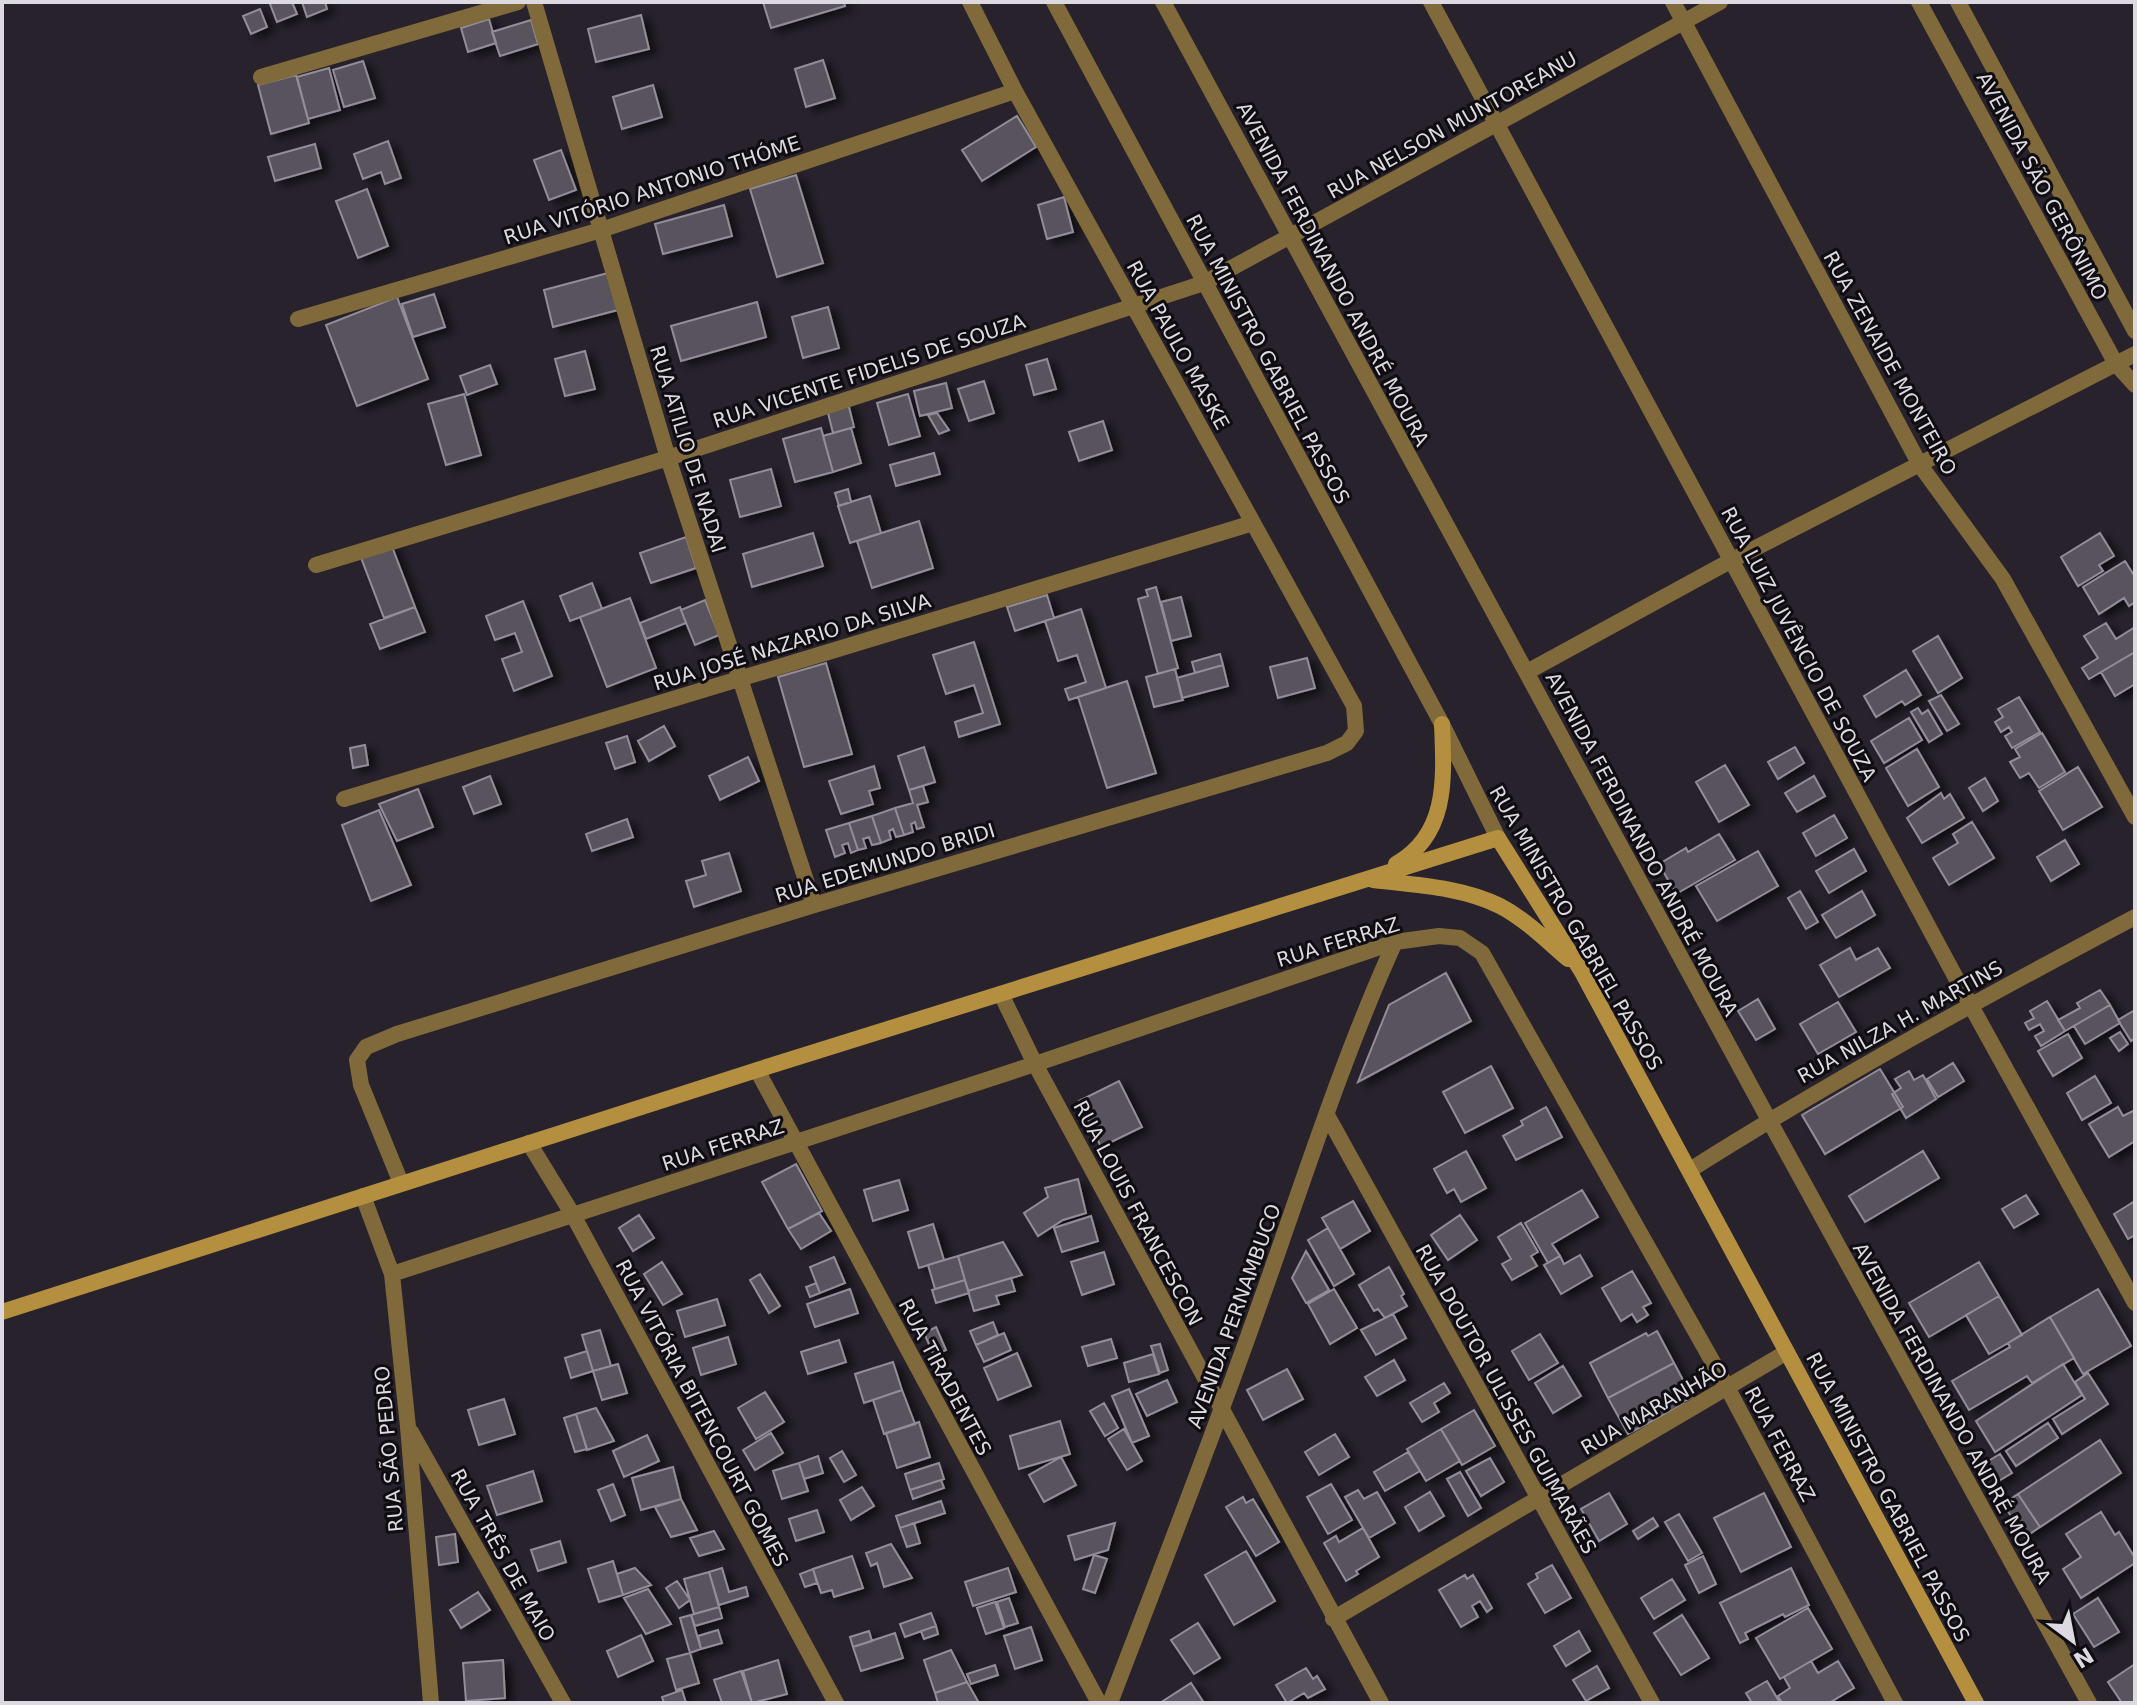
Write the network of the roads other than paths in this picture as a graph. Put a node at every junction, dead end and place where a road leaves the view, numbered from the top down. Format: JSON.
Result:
{"nodes":[{"id":1,"x":518,"y":2,"type":"edge"},
{"id":2,"x":534,"y":2,"type":"edge"},
{"id":3,"x":970,"y":2,"type":"edge"},
{"id":4,"x":1054,"y":2,"type":"edge"},
{"id":5,"x":1163,"y":2,"type":"edge"},
{"id":6,"x":1431,"y":2,"type":"edge"},
{"id":7,"x":1673,"y":2,"type":"edge"},
{"id":8,"x":1720,"y":2,"type":"edge"},
{"id":9,"x":1919,"y":2,"type":"edge"},
{"id":10,"x":1958,"y":2,"type":"edge"},
{"id":11,"x":1684,"y":22,"type":"junction"},
{"id":12,"x":261,"y":77,"type":"dead end"},
{"id":13,"x":1015,"y":91,"type":"junction"},
{"id":14,"x":1497,"y":124,"type":"junction"},
{"id":15,"x":601,"y":230,"type":"junction"},
{"id":16,"x":1290,"y":236,"type":"junction"},
{"id":17,"x":1204,"y":283,"type":"junction"},
{"id":18,"x":1134,"y":307,"type":"junction"},
{"id":19,"x":298,"y":319,"type":"dead end"},
{"id":20,"x":2135,"y":331,"type":"edge"},
{"id":21,"x":2135,"y":354,"type":"edge"},
{"id":22,"x":2116,"y":364,"type":"junction"},
{"id":23,"x":2135,"y":385,"type":"edge"},
{"id":24,"x":668,"y":458,"type":"junction"},
{"id":25,"x":1920,"y":465,"type":"junction"},
{"id":26,"x":1253,"y":523,"type":"junction"},
{"id":27,"x":1732,"y":560,"type":"junction"},
{"id":28,"x":316,"y":565,"type":"dead end"},
{"id":29,"x":1527,"y":672,"type":"junction"},
{"id":30,"x":740,"y":678,"type":"junction"},
{"id":31,"x":1354,"y":706,"type":"joint"},
{"id":32,"x":1442,"y":724,"type":"junction"},
{"id":33,"x":344,"y":799,"type":"dead end"},
{"id":34,"x":2135,"y":817,"type":"edge"},
{"id":35,"x":1498,"y":838,"type":"junction"},
{"id":36,"x":1368,"y":879,"type":"junction"},
{"id":37,"x":814,"y":905,"type":"junction"},
{"id":38,"x":2135,"y":917,"type":"edge"},
{"id":39,"x":1395,"y":942,"type":"junction"},
{"id":40,"x":1582,"y":972,"type":"junction"},
{"id":41,"x":1001,"y":994,"type":"junction"},
{"id":42,"x":1970,"y":1004,"type":"junction"},
{"id":43,"x":1035,"y":1064,"type":"junction"},
{"id":44,"x":757,"y":1070,"type":"junction"},
{"id":45,"x":1327,"y":1115,"type":"junction"},
{"id":46,"x":1769,"y":1120,"type":"junction"},
{"id":47,"x":795,"y":1142,"type":"junction"},
{"id":48,"x":529,"y":1143,"type":"junction"},
{"id":49,"x":1690,"y":1170,"type":"junction"},
{"id":50,"x":401,"y":1183,"type":"junction"},
{"id":51,"x":363,"y":1196,"type":"junction"},
{"id":52,"x":573,"y":1215,"type":"junction"},
{"id":53,"x":392,"y":1274,"type":"junction"},
{"id":54,"x":2134,"y":1297,"type":"edge"},
{"id":55,"x":2,"y":1312,"type":"edge"},
{"id":56,"x":1787,"y":1352,"type":"junction"},
{"id":57,"x":1728,"y":1389,"type":"junction"},
{"id":58,"x":1222,"y":1411,"type":"junction"},
{"id":59,"x":408,"y":1427,"type":"junction"},
{"id":60,"x":1538,"y":1498,"type":"junction"},
{"id":61,"x":1333,"y":1619,"type":"junction"},
{"id":62,"x":431,"y":1703,"type":"edge"},
{"id":63,"x":563,"y":1703,"type":"edge"},
{"id":64,"x":836,"y":1703,"type":"edge"},
{"id":65,"x":1099,"y":1703,"type":"edge"},
{"id":66,"x":1110,"y":1703,"type":"edge"},
{"id":67,"x":1381,"y":1703,"type":"edge"},
{"id":68,"x":1652,"y":1703,"type":"edge"},
{"id":69,"x":1895,"y":1703,"type":"edge"},
{"id":70,"x":1976,"y":1703,"type":"edge"},
{"id":71,"x":2089,"y":1703,"type":"edge"}],
"edges":[{"from":1,"to":12,"type":"street"},
{"from":2,"to":15,"type":"street","name":"RUA ATILIO DE NADAI"},
{"from":3,"to":13,"type":"street","name":"RUA PAULO MASKE"},
{"from":4,"to":17,"type":"street","name":"RUA MINISTRO GABRIEL PASSOS"},
{"from":5,"to":16,"type":"street","name":"AVENIDA FERDINANDO ANDRÉ MOURA"},
{"from":6,"to":14,"type":"street","name":"RUA LUIZ JUVÊNCIO DE SOUZA"},
{"from":7,"to":11,"type":"street","name":"RUA ZENAIDE MONTEIRO"},
{"from":8,"to":11,"type":"street","name":"RUA NELSON MUNTOREANU"},
{"from":9,"to":22,"type":"street","name":"AVENIDA SÃO GERÔNIMO"},
{"from":10,"to":20,"type":"street","name":"AVENIDA SÃO GERÔNIMO"},
{"from":11,"to":14,"type":"street","name":"RUA NELSON MUNTOREANU"},
{"from":11,"to":25,"type":"street","name":"RUA ZENAIDE MONTEIRO"},
{"from":13,"to":15,"type":"street","name":"RUA VITÓRIO ANTONIO THÓME"},
{"from":13,"to":18,"type":"street","name":"RUA PAULO MASKE"},
{"from":14,"to":16,"type":"street","name":"RUA NELSON MUNTOREANU"},
{"from":14,"to":27,"type":"street","name":"RUA LUIZ JUVÊNCIO DE SOUZA"},
{"from":15,"to":19,"type":"street","name":"RUA VITÓRIO ANTONIO THÓME"},
{"from":15,"to":24,"type":"street","name":"RUA ATILIO DE NADAI"},
{"from":16,"to":17,"type":"street","name":"RUA NELSON MUNTOREANU"},
{"from":16,"to":29,"type":"street","name":"AVENIDA FERDINANDO ANDRÉ MOURA"},
{"from":17,"to":18,"type":"street","name":"RUA VICENTE FIDELIS DE SOUZA"},
{"from":17,"to":32,"type":"street","name":"RUA MINISTRO GABRIEL PASSOS"},
{"from":18,"to":24,"type":"street","name":"RUA VICENTE FIDELIS DE SOUZA"},
{"from":18,"to":26,"type":"street","name":"RUA PAULO MASKE"},
{"from":21,"to":22,"type":"street"},
{"from":22,"to":23,"type":"street","name":"AVENIDA SÃO GERÔNIMO"},
{"from":22,"to":25,"type":"street"},
{"from":24,"to":28,"type":"street","name":"RUA VICENTE FIDELIS DE SOUZA"},
{"from":24,"to":30,"type":"street","name":"RUA ATILIO DE NADAI"},
{"from":25,"to":27,"type":"street"},
{"from":25,"to":34,"type":"street","name":"RUA ZENAIDE MONTEIRO"},
{"from":26,"to":30,"type":"street","name":"RUA JOSÉ NAZARIO DA SILVA"},
{"from":26,"to":31,"type":"street","name":"RUA PAULO MASKE"},
{"from":27,"to":29,"type":"street"},
{"from":27,"to":42,"type":"street","name":"RUA LUIZ JUVÊNCIO DE SOUZA"},
{"from":29,"to":46,"type":"street","name":"AVENIDA FERDINANDO ANDRÉ MOURA"},
{"from":30,"to":33,"type":"street","name":"RUA JOSÉ NAZARIO DA SILVA"},
{"from":30,"to":37,"type":"street","name":"RUA ATILIO DE NADAI"},
{"from":31,"to":37,"type":"street","name":"RUA EDEMUNDO BRIDI"},
{"from":32,"to":35,"type":"street","name":"RUA MINISTRO GABRIEL PASSOS"},
{"from":32,"to":36,"type":"main road"},
{"from":35,"to":36,"type":"main road"},
{"from":35,"to":40,"type":"main road","name":"RUA MINISTRO GABRIEL PASSOS"},
{"from":36,"to":40,"type":"main road"},
{"from":36,"to":41,"type":"main road"},
{"from":37,"to":50,"type":"street","name":"RUA EDEMUNDO BRIDI"},
{"from":38,"to":42,"type":"street","name":"RUA NILZA H. MARTINS"},
{"from":39,"to":43,"type":"street","name":"RUA FERRAZ"},
{"from":39,"to":45,"type":"street","name":"AVENIDA PERNAMBUCO"},
{"from":39,"to":57,"type":"street","name":"RUA FERRAZ"},
{"from":40,"to":49,"type":"main road","name":"RUA MINISTRO GABRIEL PASSOS"},
{"from":41,"to":43,"type":"street","name":"RUA LOUIS FRANCESCON"},
{"from":41,"to":44,"type":"main road"},
{"from":42,"to":46,"type":"street","name":"RUA NILZA H. MARTINS"},
{"from":42,"to":54,"type":"street","name":"RUA LUIZ JUVÊNCIO DE SOUZA"},
{"from":43,"to":47,"type":"street","name":"RUA FERRAZ"},
{"from":43,"to":58,"type":"street","name":"RUA LOUIS FRANCESCON"},
{"from":44,"to":47,"type":"street","name":"RUA TIRADENTES"},
{"from":44,"to":48,"type":"main road"},
{"from":45,"to":58,"type":"street","name":"AVENIDA PERNAMBUCO"},
{"from":45,"to":60,"type":"street","name":"RUA DOUTOR ULISSES GUIMARÃES"},
{"from":46,"to":49,"type":"street","name":"RUA NILZA H. MARTINS"},
{"from":46,"to":71,"type":"street","name":"AVENIDA FERDINANDO ANDRÉ MOURA"},
{"from":47,"to":52,"type":"street","name":"RUA FERRAZ"},
{"from":47,"to":65,"type":"street","name":"RUA TIRADENTES"},
{"from":48,"to":50,"type":"main road"},
{"from":48,"to":52,"type":"street","name":"RUA VITÓRIA BITENCOURT GOMES"},
{"from":49,"to":56,"type":"main road","name":"RUA MINISTRO GABRIEL PASSOS"},
{"from":50,"to":51,"type":"main road"},
{"from":51,"to":53,"type":"street","name":"RUA SÃO PEDRO"},
{"from":51,"to":55,"type":"main road"},
{"from":52,"to":53,"type":"street","name":"RUA FERRAZ"},
{"from":52,"to":64,"type":"street","name":"RUA VITÓRIA BITENCOURT GOMES"},
{"from":53,"to":59,"type":"street","name":"RUA SÃO PEDRO"},
{"from":56,"to":57,"type":"street","name":"RUA MARANHÃO"},
{"from":56,"to":70,"type":"main road","name":"RUA MINISTRO GABRIEL PASSOS"},
{"from":57,"to":60,"type":"street","name":"RUA MARANHÃO"},
{"from":57,"to":69,"type":"street","name":"RUA FERRAZ"},
{"from":58,"to":61,"type":"street","name":"RUA LOUIS FRANCESCON"},
{"from":58,"to":66,"type":"street","name":"AVENIDA PERNAMBUCO"},
{"from":59,"to":62,"type":"street","name":"RUA SÃO PEDRO"},
{"from":59,"to":63,"type":"street","name":"RUA TRÊS DE MAIO"},
{"from":60,"to":61,"type":"street","name":"RUA MARANHÃO"},
{"from":60,"to":68,"type":"street","name":"RUA DOUTOR ULISSES GUIMARÃES"},
{"from":61,"to":67,"type":"street","name":"RUA LOUIS FRANCESCON"}]}
